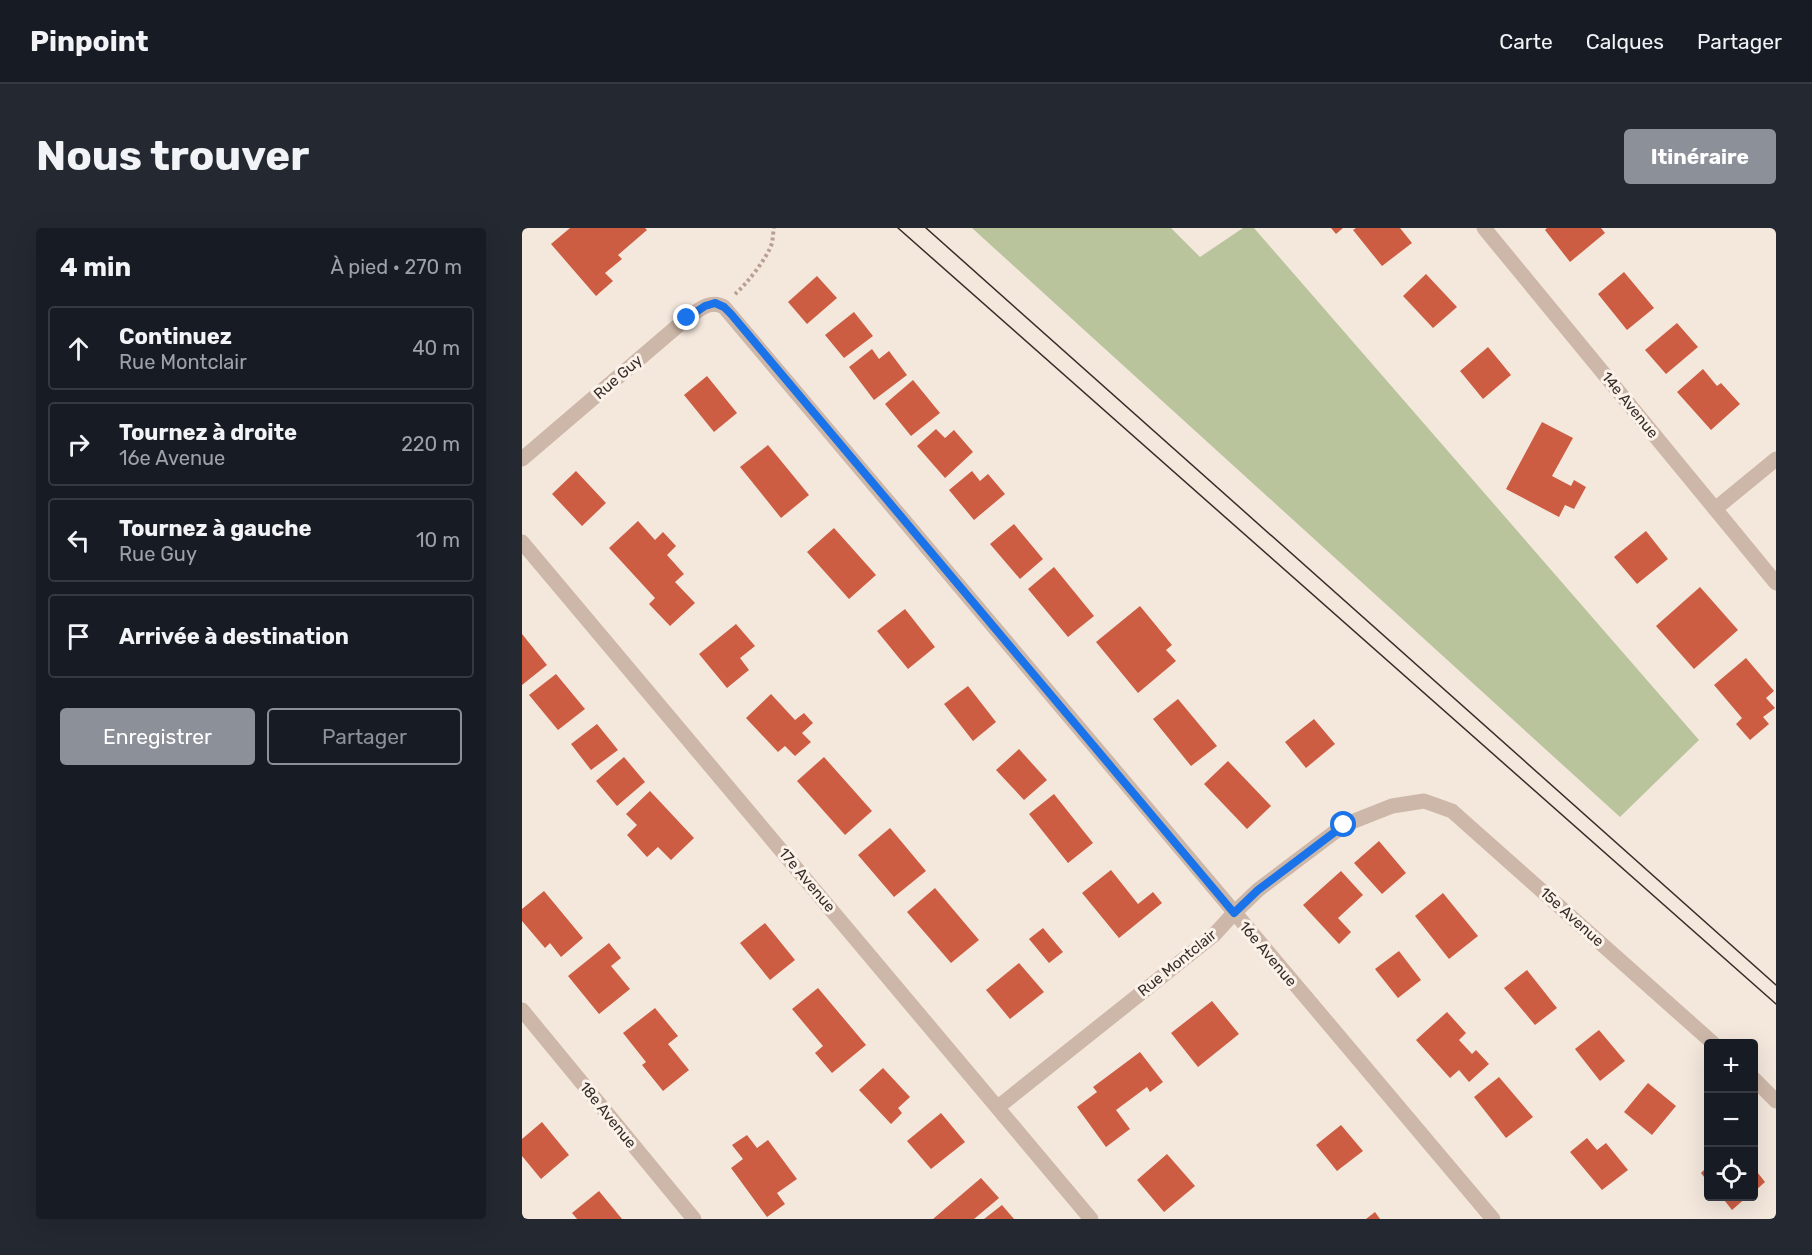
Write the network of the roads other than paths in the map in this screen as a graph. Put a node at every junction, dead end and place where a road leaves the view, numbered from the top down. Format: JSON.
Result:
{"nodes":[{"id":1,"x":1484,"y":228,"type":"edge"},
{"id":2,"x":719,"y":304,"type":"joint"},
{"id":3,"x":522,"y":459,"type":"edge"},
{"id":4,"x":1776,"y":459,"type":"edge"},
{"id":5,"x":1715,"y":509,"type":"junction"},
{"id":6,"x":522,"y":542,"type":"edge"},
{"id":7,"x":1776,"y":583,"type":"edge"},
{"id":8,"x":1424,"y":801,"type":"joint"},
{"id":9,"x":1234,"y":913,"type":"junction"},
{"id":10,"x":522,"y":1010,"type":"edge"},
{"id":11,"x":1708,"y":1039,"type":"edge"},
{"id":12,"x":1758,"y":1083,"type":"edge"},
{"id":13,"x":1776,"y":1101,"type":"edge"},
{"id":14,"x":998,"y":1107,"type":"junction"},
{"id":15,"x":694,"y":1219,"type":"edge"},
{"id":16,"x":1091,"y":1219,"type":"edge"},
{"id":17,"x":1493,"y":1219,"type":"edge"}],
"edges":[{"from":1,"to":5,"type":"street","name":"14e Avenue"},
{"from":2,"to":3,"type":"street","name":"Rue Guy"},
{"from":2,"to":9,"type":"street","name":"16e Avenue"},
{"from":4,"to":5,"type":"street"},
{"from":5,"to":7,"type":"street","name":"14e Avenue"},
{"from":6,"to":14,"type":"street","name":"17e Avenue"},
{"from":8,"to":9,"type":"street","name":"Rue Montclair"},
{"from":8,"to":11,"type":"street","name":"15e Avenue"},
{"from":9,"to":14,"type":"street","name":"Rue Montclair"},
{"from":9,"to":17,"type":"street","name":"16e Avenue"},
{"from":10,"to":15,"type":"street","name":"18e Avenue"},
{"from":12,"to":13,"type":"street"},
{"from":14,"to":16,"type":"street","name":"17e Avenue"}]}
